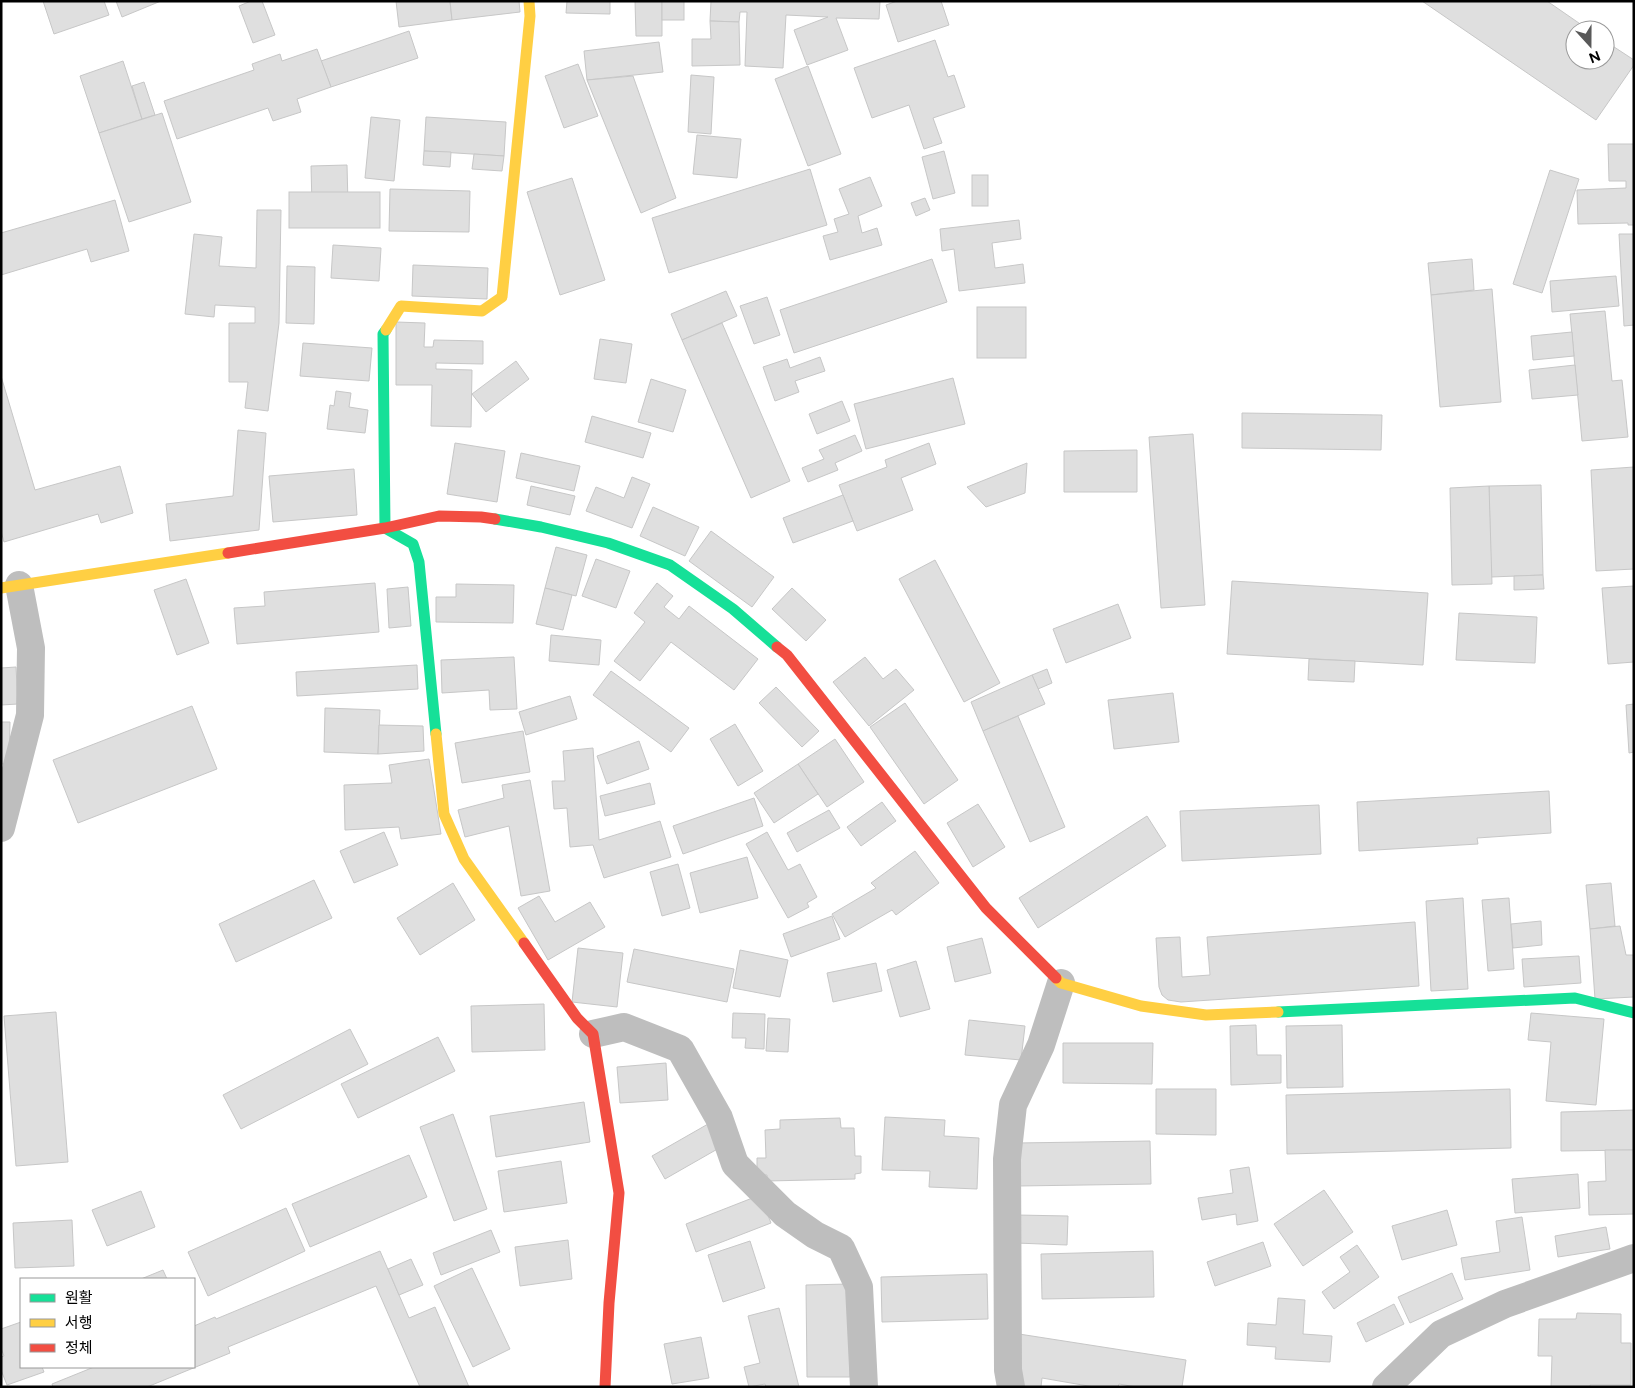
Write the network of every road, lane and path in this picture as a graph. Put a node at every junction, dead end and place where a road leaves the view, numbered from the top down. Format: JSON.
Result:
{"nodes":[{"id":1,"x":529,"y":1,"type":"edge"},
{"id":2,"x":385,"y":528,"type":"junction"},
{"id":3,"x":10,"y":587,"type":"edge"},
{"id":4,"x":1,"y":828,"type":"edge"},
{"id":5,"x":1061,"y":982,"type":"junction"},
{"id":6,"x":1634,"y":1013,"type":"edge"},
{"id":7,"x":593,"y":1034,"type":"junction"},
{"id":8,"x":1634,"y":1258,"type":"edge"},
{"id":9,"x":605,"y":1387,"type":"edge"},
{"id":10,"x":864,"y":1387,"type":"edge"},
{"id":11,"x":1011,"y":1387,"type":"edge"},
{"id":12,"x":1386,"y":1387,"type":"edge"}],
"edges":[{"from":1,"to":2,"type":"street"},
{"from":2,"to":3,"type":"street"},
{"from":2,"to":5,"type":"street"},
{"from":2,"to":7,"type":"street"},
{"from":3,"to":4,"type":"street"},
{"from":5,"to":6,"type":"street"},
{"from":5,"to":11,"type":"street"},
{"from":7,"to":9,"type":"street"},
{"from":7,"to":10,"type":"street"},
{"from":8,"to":12,"type":"street"}]}
